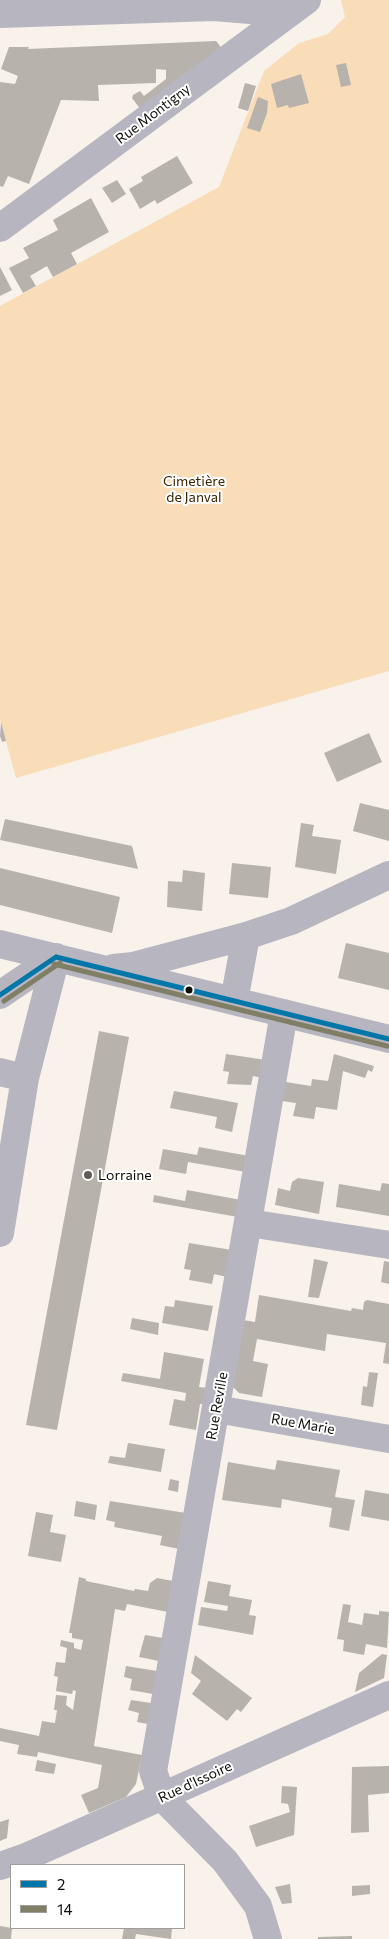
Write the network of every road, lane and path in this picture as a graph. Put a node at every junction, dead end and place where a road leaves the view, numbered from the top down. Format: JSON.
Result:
{"nodes":[{"id":1,"x":297,"y":7,"type":"edge"},
{"id":2,"x":0,"y":14,"type":"edge"},
{"id":3,"x":0,"y":228,"type":"edge"},
{"id":4,"x":389,"y":875,"type":"edge"},
{"id":5,"x":246,"y":936,"type":"junction"},
{"id":6,"x":0,"y":944,"type":"edge"},
{"id":7,"x":56,"y":957,"type":"junction"},
{"id":8,"x":106,"y":970,"type":"junction"},
{"id":9,"x":0,"y":994,"type":"edge"},
{"id":10,"x":234,"y":1001,"type":"junction"},
{"id":11,"x":284,"y":1013,"type":"junction"},
{"id":12,"x":389,"y":1039,"type":"edge"},
{"id":13,"x":13,"y":1075,"type":"edge"},
{"id":14,"x":249,"y":1223,"type":"junction"},
{"id":15,"x":0,"y":1233,"type":"edge"},
{"id":16,"x":389,"y":1245,"type":"edge"},
{"id":17,"x":216,"y":1409,"type":"junction"},
{"id":18,"x":389,"y":1439,"type":"edge"},
{"id":19,"x":389,"y":1695,"type":"edge"},
{"id":20,"x":162,"y":1797,"type":"junction"},
{"id":21,"x":0,"y":1866,"type":"edge"},
{"id":22,"x":268,"y":1939,"type":"edge"}],
"edges":[{"from":1,"to":2,"type":"street"},
{"from":1,"to":3,"type":"street","name":"Rue Montigny"},
{"from":4,"to":5,"type":"street"},
{"from":5,"to":8,"type":"street"},
{"from":5,"to":10,"type":"street"},
{"from":6,"to":7,"type":"street"},
{"from":7,"to":8,"type":"street"},
{"from":7,"to":9,"type":"street"},
{"from":7,"to":13,"type":"street"},
{"from":8,"to":10,"type":"street"},
{"from":10,"to":11,"type":"street"},
{"from":11,"to":12,"type":"street"},
{"from":11,"to":14,"type":"street","name":"Rue Reville"},
{"from":13,"to":15,"type":"street"},
{"from":14,"to":16,"type":"street"},
{"from":14,"to":17,"type":"street","name":"Rue Reville"},
{"from":17,"to":18,"type":"street","name":"Rue Marie"},
{"from":17,"to":20,"type":"street","name":"Rue Reville"},
{"from":19,"to":20,"type":"street","name":"Rue d'Issoire"},
{"from":20,"to":21,"type":"street","name":"Rue d'Issoire"},
{"from":20,"to":22,"type":"street"}]}
